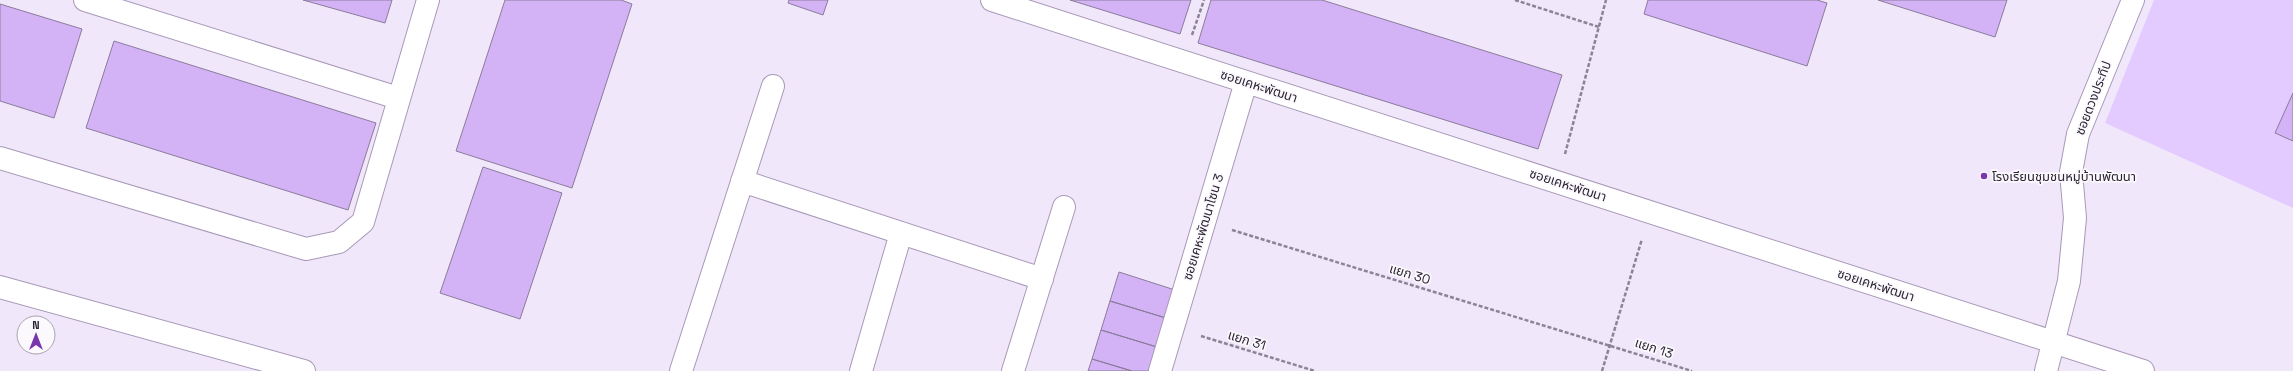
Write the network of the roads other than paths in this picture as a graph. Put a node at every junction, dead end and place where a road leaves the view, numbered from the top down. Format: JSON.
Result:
{"nodes":[{"id":1,"x":85,"y":0,"type":"edge"},
{"id":2,"x":428,"y":0,"type":"edge"},
{"id":3,"x":992,"y":0,"type":"edge"},
{"id":4,"x":2133,"y":0,"type":"edge"},
{"id":5,"x":1246,"y":82,"type":"junction"},
{"id":6,"x":773,"y":86,"type":"dead end"},
{"id":7,"x":398,"y":98,"type":"junction"},
{"id":8,"x":0,"y":158,"type":"edge"},
{"id":9,"x":742,"y":181,"type":"junction"},
{"id":10,"x":1064,"y":207,"type":"dead end"},
{"id":11,"x":901,"y":233,"type":"junction"},
{"id":12,"x":1042,"y":279,"type":"junction"},
{"id":13,"x":0,"y":287,"type":"edge"},
{"id":14,"x":2055,"y":342,"type":"junction"},
{"id":15,"x":304,"y":371,"type":"edge"},
{"id":16,"x":681,"y":371,"type":"edge"},
{"id":17,"x":861,"y":371,"type":"edge"},
{"id":18,"x":1013,"y":371,"type":"edge"},
{"id":19,"x":1160,"y":371,"type":"edge"},
{"id":20,"x":2046,"y":371,"type":"edge"},
{"id":21,"x":2144,"y":371,"type":"edge"}],
"edges":[{"from":1,"to":7,"type":"street"},
{"from":2,"to":7,"type":"street"},
{"from":3,"to":5,"type":"street","name":"ซอยเคหะพัฒนา"},
{"from":4,"to":14,"type":"street","name":"ซอยดวงประทีป"},
{"from":5,"to":14,"type":"street","name":"ซอยเคหะพัฒนา"},
{"from":5,"to":19,"type":"street","name":"ซอยเคหะพัฒนาโซน 3"},
{"from":6,"to":9,"type":"street"},
{"from":7,"to":8,"type":"street"},
{"from":9,"to":11,"type":"street"},
{"from":9,"to":16,"type":"street"},
{"from":10,"to":12,"type":"street"},
{"from":11,"to":12,"type":"street"},
{"from":11,"to":17,"type":"street"},
{"from":12,"to":18,"type":"street"},
{"from":13,"to":15,"type":"street"},
{"from":14,"to":20,"type":"street","name":"ซอยดวงประทีป"},
{"from":14,"to":21,"type":"street","name":"ซอยเคหะพัฒนา"}]}
